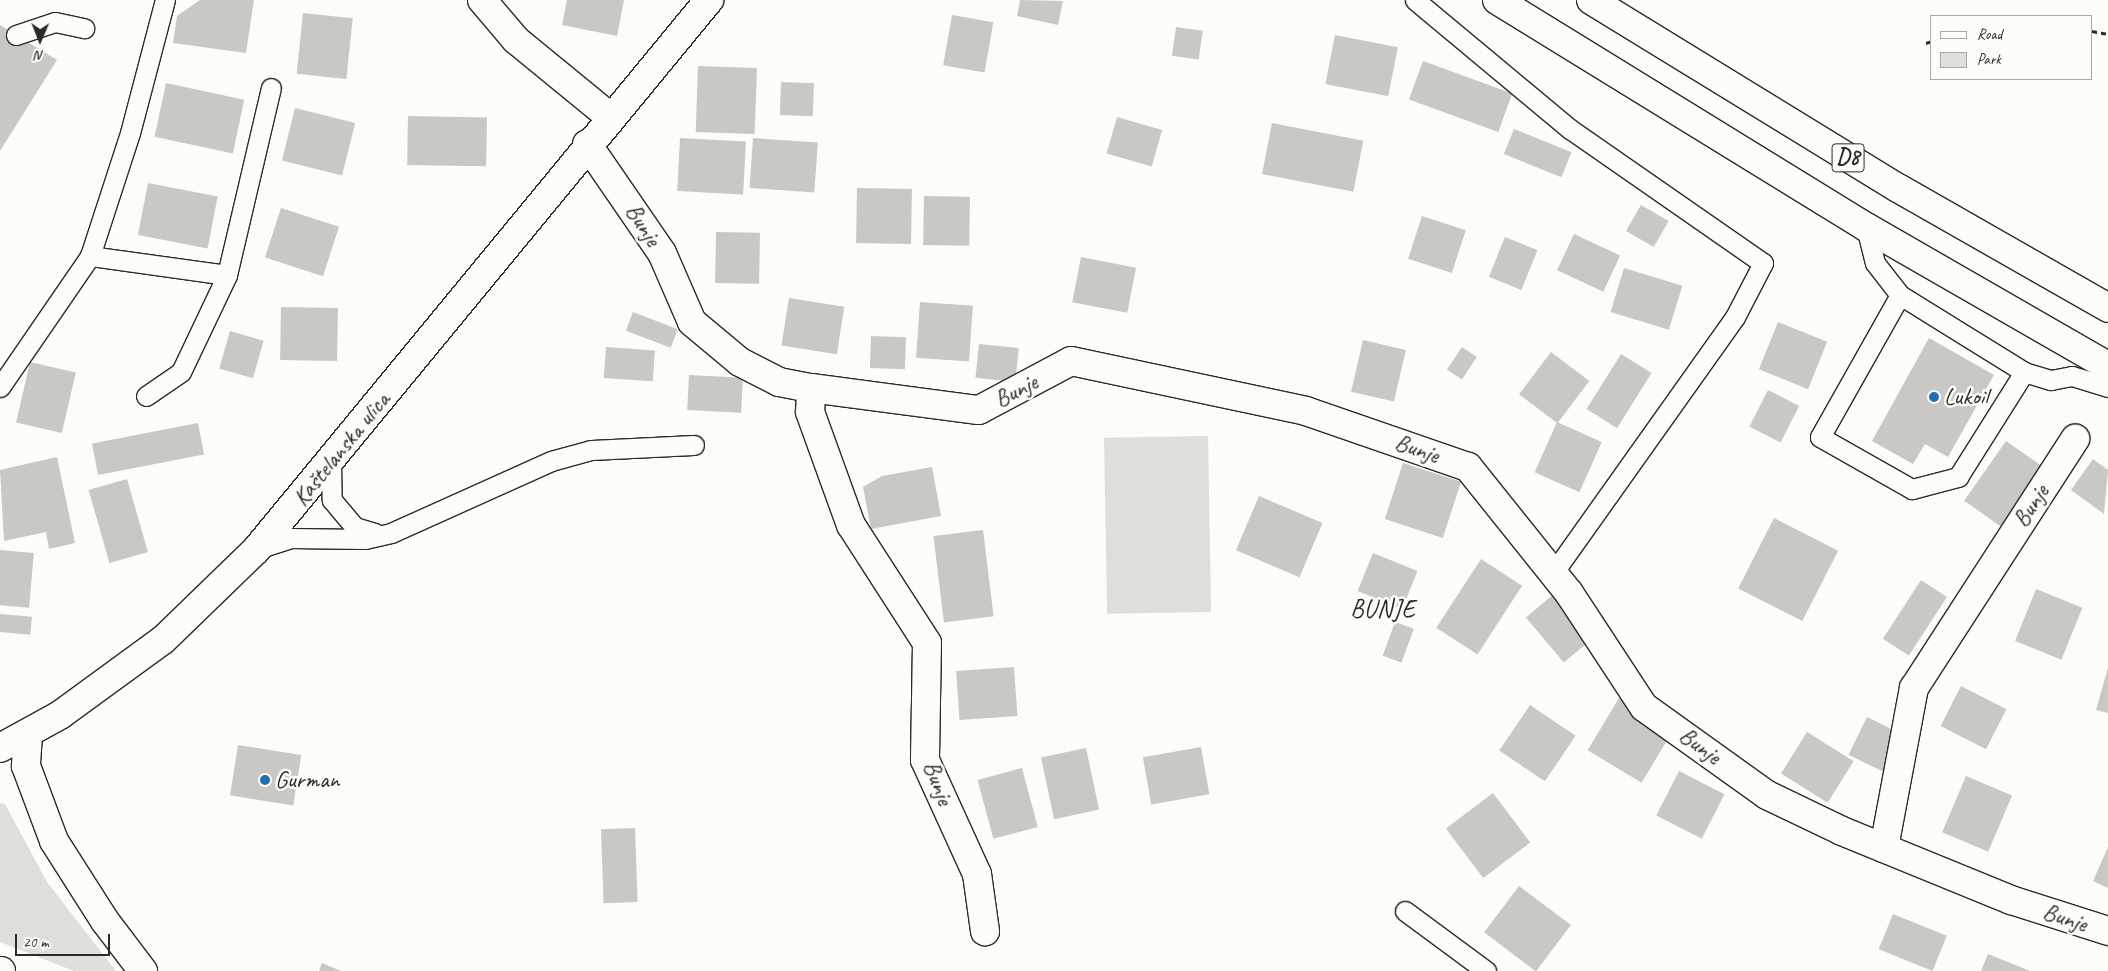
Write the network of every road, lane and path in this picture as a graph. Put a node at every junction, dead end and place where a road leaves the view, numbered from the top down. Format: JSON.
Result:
{"nodes":[{"id":1,"x":165,"y":0,"type":"edge"},
{"id":2,"x":482,"y":0,"type":"edge"},
{"id":3,"x":709,"y":0,"type":"edge"},
{"id":4,"x":1416,"y":0,"type":"edge"},
{"id":5,"x":1498,"y":0,"type":"edge"},
{"id":6,"x":1592,"y":0,"type":"edge"},
{"id":7,"x":84,"y":28,"type":"dead end"},
{"id":8,"x":2093,"y":31,"type":"edge"},
{"id":9,"x":2108,"y":34,"type":"edge"},
{"id":10,"x":16,"y":35,"type":"dead end"},
{"id":11,"x":1930,"y":42,"type":"edge"},
{"id":12,"x":1926,"y":43,"type":"dead end"},
{"id":13,"x":271,"y":88,"type":"dead end"},
{"id":14,"x":610,"y":117,"type":"junction"},
{"id":15,"x":587,"y":144,"type":"junction"},
{"id":16,"x":1866,"y":227,"type":"junction"},
{"id":17,"x":90,"y":256,"type":"junction"},
{"id":18,"x":228,"y":275,"type":"junction"},
{"id":19,"x":1900,"y":295,"type":"junction"},
{"id":20,"x":2108,"y":308,"type":"edge"},
{"id":21,"x":2108,"y":366,"type":"edge"},
{"id":22,"x":2024,"y":372,"type":"junction"},
{"id":23,"x":0,"y":387,"type":"edge"},
{"id":24,"x":2108,"y":387,"type":"edge"},
{"id":25,"x":811,"y":388,"type":"junction"},
{"id":26,"x":146,"y":396,"type":"dead end"},
{"id":27,"x":2075,"y":439,"type":"dead end"},
{"id":28,"x":694,"y":445,"type":"dead end"},
{"id":29,"x":332,"y":460,"type":"junction"},
{"id":30,"x":391,"y":533,"type":"junction"},
{"id":31,"x":256,"y":550,"type":"junction"},
{"id":32,"x":1554,"y":573,"type":"junction"},
{"id":33,"x":28,"y":735,"type":"junction"},
{"id":34,"x":0,"y":748,"type":"edge"},
{"id":35,"x":1884,"y":848,"type":"junction"},
{"id":36,"x":1405,"y":911,"type":"dead end"},
{"id":37,"x":2108,"y":931,"type":"edge"},
{"id":38,"x":985,"y":932,"type":"dead end"},
{"id":39,"x":143,"y":971,"type":"edge"},
{"id":40,"x":1486,"y":971,"type":"edge"}],
"edges":[{"from":1,"to":17,"type":"lane"},
{"from":2,"to":14,"type":"main road"},
{"from":3,"to":14,"type":"main road","name":"Kaštelanska ulica"},
{"from":4,"to":32,"type":"lane"},
{"from":5,"to":16,"type":"main road","number":"D8"},
{"from":6,"to":20,"type":"main road","number":"D8"},
{"from":7,"to":10,"type":"lane"},
{"from":8,"to":9,"type":"path"},
{"from":11,"to":12,"type":"path"},
{"from":13,"to":18,"type":"lane"},
{"from":14,"to":15,"type":"main road","name":"Kaštelanska ulica"},
{"from":15,"to":25,"type":"main road","name":"Bunje"},
{"from":15,"to":29,"type":"main road","name":"Kaštelanska ulica"},
{"from":16,"to":19,"type":"lane"},
{"from":16,"to":21,"type":"main road","number":"D8"},
{"from":17,"to":18,"type":"lane"},
{"from":17,"to":23,"type":"lane"},
{"from":18,"to":26,"type":"lane"},
{"from":19,"to":22,"type":"lane"},
{"from":19,"to":22,"type":"lane"},
{"from":22,"to":24,"type":"lane"},
{"from":25,"to":32,"type":"main road","name":"Bunje"},
{"from":25,"to":38,"type":"main road","name":"Bunje"},
{"from":27,"to":35,"type":"main road","name":"Bunje"},
{"from":28,"to":30,"type":"lane"},
{"from":29,"to":30,"type":"lane"},
{"from":29,"to":31,"type":"main road","name":"Kaštelanska ulica"},
{"from":30,"to":31,"type":"lane"},
{"from":31,"to":33,"type":"main road","name":"Kaštelanska ulica"},
{"from":32,"to":35,"type":"main road","name":"Bunje"},
{"from":33,"to":34,"type":"main road","name":"Kaštelanska ulica"},
{"from":33,"to":39,"type":"main road"},
{"from":35,"to":37,"type":"main road","name":"Bunje"},
{"from":36,"to":40,"type":"lane"}]}
